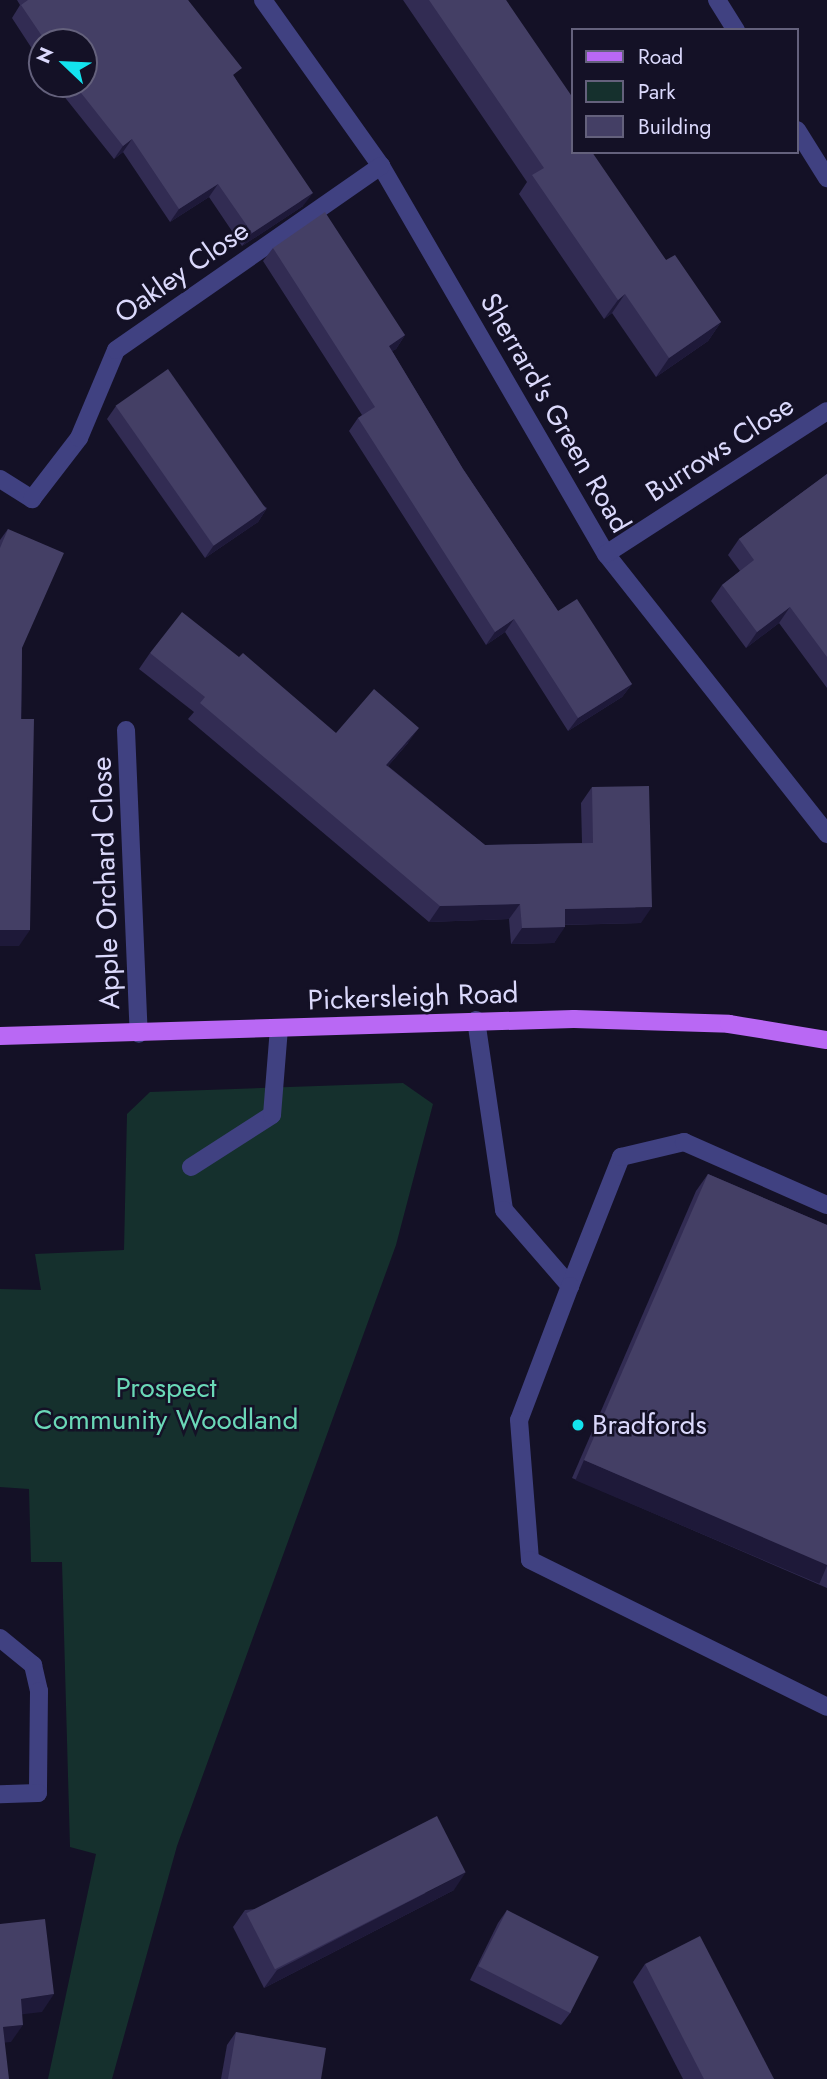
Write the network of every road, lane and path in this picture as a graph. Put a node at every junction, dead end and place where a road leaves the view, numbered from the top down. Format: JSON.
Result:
{"nodes":[{"id":1,"x":263,"y":0,"type":"edge"},
{"id":2,"x":717,"y":0,"type":"edge"},
{"id":3,"x":735,"y":28,"type":"edge"},
{"id":4,"x":799,"y":133,"type":"edge"},
{"id":5,"x":381,"y":166,"type":"junction"},
{"id":6,"x":827,"y":178,"type":"edge"},
{"id":7,"x":827,"y":411,"type":"edge"},
{"id":8,"x":0,"y":479,"type":"edge"},
{"id":9,"x":606,"y":554,"type":"junction"},
{"id":10,"x":126,"y":730,"type":"dead end"},
{"id":11,"x":827,"y":834,"type":"edge"},
{"id":12,"x":476,"y":1020,"type":"junction"},
{"id":13,"x":279,"y":1028,"type":"junction"},
{"id":14,"x":139,"y":1034,"type":"junction"},
{"id":15,"x":826,"y":1035,"type":"edge"},
{"id":16,"x":0,"y":1036,"type":"edge"},
{"id":17,"x":191,"y":1167,"type":"dead end"},
{"id":18,"x":827,"y":1205,"type":"edge"},
{"id":19,"x":570,"y":1286,"type":"junction"},
{"id":20,"x":0,"y":1639,"type":"edge"},
{"id":21,"x":827,"y":1707,"type":"edge"},
{"id":22,"x":0,"y":1794,"type":"edge"}],
"edges":[{"from":1,"to":5,"type":"street","name":"Sherrard's Green Road"},
{"from":2,"to":3,"type":"street"},
{"from":4,"to":6,"type":"street"},
{"from":5,"to":8,"type":"street","name":"Oakley Close"},
{"from":5,"to":9,"type":"street","name":"Sherrard's Green Road"},
{"from":7,"to":9,"type":"street","name":"Burrows Close"},
{"from":9,"to":11,"type":"street","name":"Sherrard's Green Road"},
{"from":10,"to":14,"type":"street","name":"Apple Orchard Close"},
{"from":12,"to":13,"type":"main road","name":"Pickersleigh Road"},
{"from":12,"to":15,"type":"main road","name":"Pickersleigh Road"},
{"from":12,"to":19,"type":"street"},
{"from":13,"to":14,"type":"main road","name":"Pickersleigh Road"},
{"from":13,"to":17,"type":"street"},
{"from":14,"to":16,"type":"main road","name":"Pickersleigh Road"},
{"from":18,"to":19,"type":"street"},
{"from":19,"to":21,"type":"street"},
{"from":20,"to":22,"type":"street"}]}
